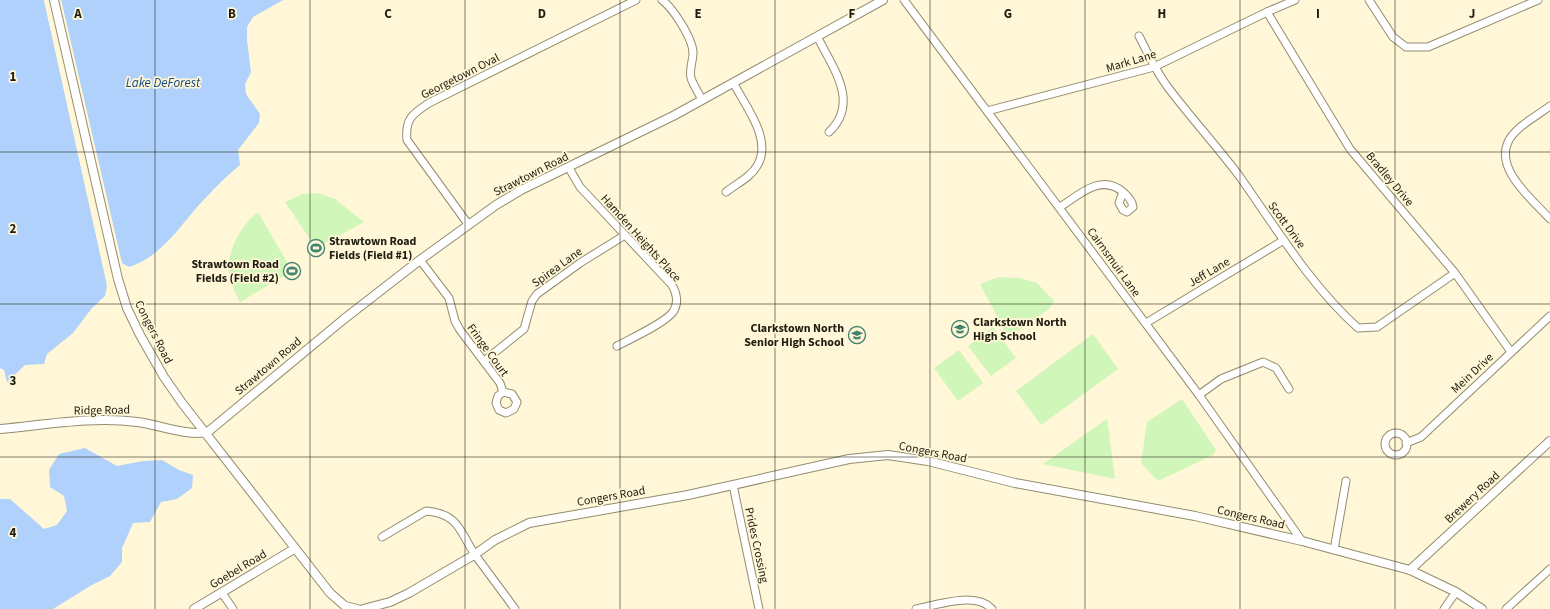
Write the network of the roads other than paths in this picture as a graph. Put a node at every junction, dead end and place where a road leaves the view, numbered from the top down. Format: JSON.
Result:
{"nodes":[{"id":1,"x":54,"y":0,"type":"edge"},
{"id":2,"x":636,"y":0,"type":"edge"},
{"id":3,"x":662,"y":0,"type":"edge"},
{"id":4,"x":883,"y":0,"type":"edge"},
{"id":5,"x":904,"y":0,"type":"edge"},
{"id":6,"x":1295,"y":0,"type":"edge"},
{"id":7,"x":1369,"y":0,"type":"edge"},
{"id":8,"x":1538,"y":0,"type":"edge"},
{"id":9,"x":1267,"y":12,"type":"junction"},
{"id":10,"x":1139,"y":36,"type":"dead end"},
{"id":11,"x":818,"y":38,"type":"junction"},
{"id":12,"x":1154,"y":67,"type":"junction"},
{"id":13,"x":734,"y":84,"type":"junction"},
{"id":14,"x":702,"y":100,"type":"junction"},
{"id":15,"x":1550,"y":106,"type":"edge"},
{"id":16,"x":987,"y":111,"type":"junction"},
{"id":17,"x":829,"y":132,"type":"dead end"},
{"id":18,"x":569,"y":168,"type":"junction"},
{"id":19,"x":726,"y":192,"type":"dead end"},
{"id":20,"x":1123,"y":192,"type":"dead end"},
{"id":21,"x":1060,"y":207,"type":"junction"},
{"id":22,"x":1550,"y":219,"type":"edge"},
{"id":23,"x":468,"y":224,"type":"junction"},
{"id":24,"x":625,"y":235,"type":"junction"},
{"id":25,"x":1284,"y":240,"type":"junction"},
{"id":26,"x":420,"y":260,"type":"junction"},
{"id":27,"x":1455,"y":273,"type":"junction"},
{"id":28,"x":1550,"y":316,"type":"edge"},
{"id":29,"x":1146,"y":323,"type":"junction"},
{"id":30,"x":617,"y":346,"type":"dead end"},
{"id":31,"x":1511,"y":352,"type":"junction"},
{"id":32,"x":484,"y":361,"type":"junction"},
{"id":33,"x":1289,"y":389,"type":"dead end"},
{"id":34,"x":503,"y":392,"type":"dead end"},
{"id":35,"x":1200,"y":395,"type":"junction"},
{"id":36,"x":0,"y":429,"type":"edge"},
{"id":37,"x":204,"y":433,"type":"junction"},
{"id":38,"x":1550,"y":441,"type":"edge"},
{"id":39,"x":1406,"y":443,"type":"dead end"},
{"id":40,"x":1346,"y":480,"type":"dead end"},
{"id":41,"x":733,"y":485,"type":"junction"},
{"id":42,"x":382,"y":537,"type":"dead end"},
{"id":43,"x":1302,"y":541,"type":"junction"},
{"id":44,"x":294,"y":549,"type":"junction"},
{"id":45,"x":1334,"y":550,"type":"junction"},
{"id":46,"x":474,"y":555,"type":"junction"},
{"id":47,"x":1550,"y":569,"type":"edge"},
{"id":48,"x":1410,"y":570,"type":"junction"},
{"id":49,"x":1456,"y":592,"type":"junction"},
{"id":50,"x":222,"y":593,"type":"junction"},
{"id":51,"x":194,"y":609,"type":"edge"},
{"id":52,"x":233,"y":609,"type":"edge"},
{"id":53,"x":357,"y":609,"type":"edge"},
{"id":54,"x":363,"y":609,"type":"edge"},
{"id":55,"x":515,"y":609,"type":"edge"},
{"id":56,"x":759,"y":609,"type":"edge"},
{"id":57,"x":916,"y":609,"type":"edge"},
{"id":58,"x":992,"y":609,"type":"edge"},
{"id":59,"x":1444,"y":609,"type":"edge"},
{"id":60,"x":1482,"y":609,"type":"edge"},
{"id":61,"x":1506,"y":609,"type":"edge"}],
"edges":[{"from":1,"to":37,"type":"street","name":"Congers Road"},
{"from":2,"to":23,"type":"street","name":"Georgetown Oval"},
{"from":3,"to":14,"type":"street"},
{"from":4,"to":11,"type":"street","name":"Strawtown Road"},
{"from":5,"to":16,"type":"street","name":"Cairnsmuir Lane"},
{"from":6,"to":9,"type":"street","name":"Mark Lane"},
{"from":7,"to":8,"type":"street"},
{"from":9,"to":12,"type":"street","name":"Mark Lane"},
{"from":9,"to":27,"type":"street","name":"Bradley Drive"},
{"from":10,"to":12,"type":"street","name":"Scott Drive"},
{"from":11,"to":13,"type":"street","name":"Strawtown Road"},
{"from":11,"to":17,"type":"street"},
{"from":12,"to":16,"type":"street","name":"Mark Lane"},
{"from":12,"to":25,"type":"street","name":"Scott Drive"},
{"from":13,"to":14,"type":"street","name":"Strawtown Road"},
{"from":13,"to":19,"type":"street"},
{"from":14,"to":18,"type":"street","name":"Strawtown Road"},
{"from":15,"to":22,"type":"street"},
{"from":16,"to":21,"type":"street","name":"Cairnsmuir Lane"},
{"from":18,"to":23,"type":"street","name":"Strawtown Road"},
{"from":18,"to":24,"type":"street","name":"Hamden Heights Place"},
{"from":20,"to":21,"type":"street"},
{"from":21,"to":29,"type":"street","name":"Cairnsmuir Lane"},
{"from":23,"to":26,"type":"street","name":"Strawtown Road"},
{"from":24,"to":30,"type":"street","name":"Hamden Heights Place"},
{"from":24,"to":32,"type":"street","name":"Spirea Lane"},
{"from":25,"to":27,"type":"street","name":"Scott Drive"},
{"from":25,"to":29,"type":"street","name":"Jeff Lane"},
{"from":26,"to":32,"type":"street","name":"Fringe Court"},
{"from":26,"to":37,"type":"street","name":"Strawtown Road"},
{"from":27,"to":31,"type":"street","name":"Bradley Drive"},
{"from":28,"to":31,"type":"street","name":"Mein Drive"},
{"from":29,"to":35,"type":"street","name":"Cairnsmuir Lane"},
{"from":31,"to":39,"type":"street","name":"Mein Drive"},
{"from":32,"to":34,"type":"street","name":"Fringe Court"},
{"from":33,"to":35,"type":"street"},
{"from":35,"to":43,"type":"street","name":"Cairnsmuir Lane"},
{"from":36,"to":37,"type":"street","name":"Ridge Road"},
{"from":37,"to":44,"type":"street","name":"Congers Road"},
{"from":38,"to":48,"type":"street","name":"Brewery Road"},
{"from":40,"to":45,"type":"street"},
{"from":41,"to":43,"type":"street","name":"Congers Road"},
{"from":41,"to":46,"type":"street","name":"Congers Road"},
{"from":41,"to":56,"type":"street","name":"Prides Crossing"},
{"from":42,"to":46,"type":"street"},
{"from":43,"to":45,"type":"street","name":"Congers Road"},
{"from":44,"to":50,"type":"street","name":"Goebel Road"},
{"from":44,"to":53,"type":"street","name":"Congers Road"},
{"from":45,"to":48,"type":"street","name":"Congers Road"},
{"from":46,"to":54,"type":"street","name":"Congers Road"},
{"from":46,"to":55,"type":"street"},
{"from":47,"to":61,"type":"street"},
{"from":48,"to":49,"type":"street","name":"Congers Road"},
{"from":49,"to":59,"type":"street"},
{"from":49,"to":60,"type":"street","name":"Congers Road"},
{"from":50,"to":51,"type":"street","name":"Goebel Road"},
{"from":50,"to":52,"type":"street"},
{"from":57,"to":58,"type":"street"}]}
